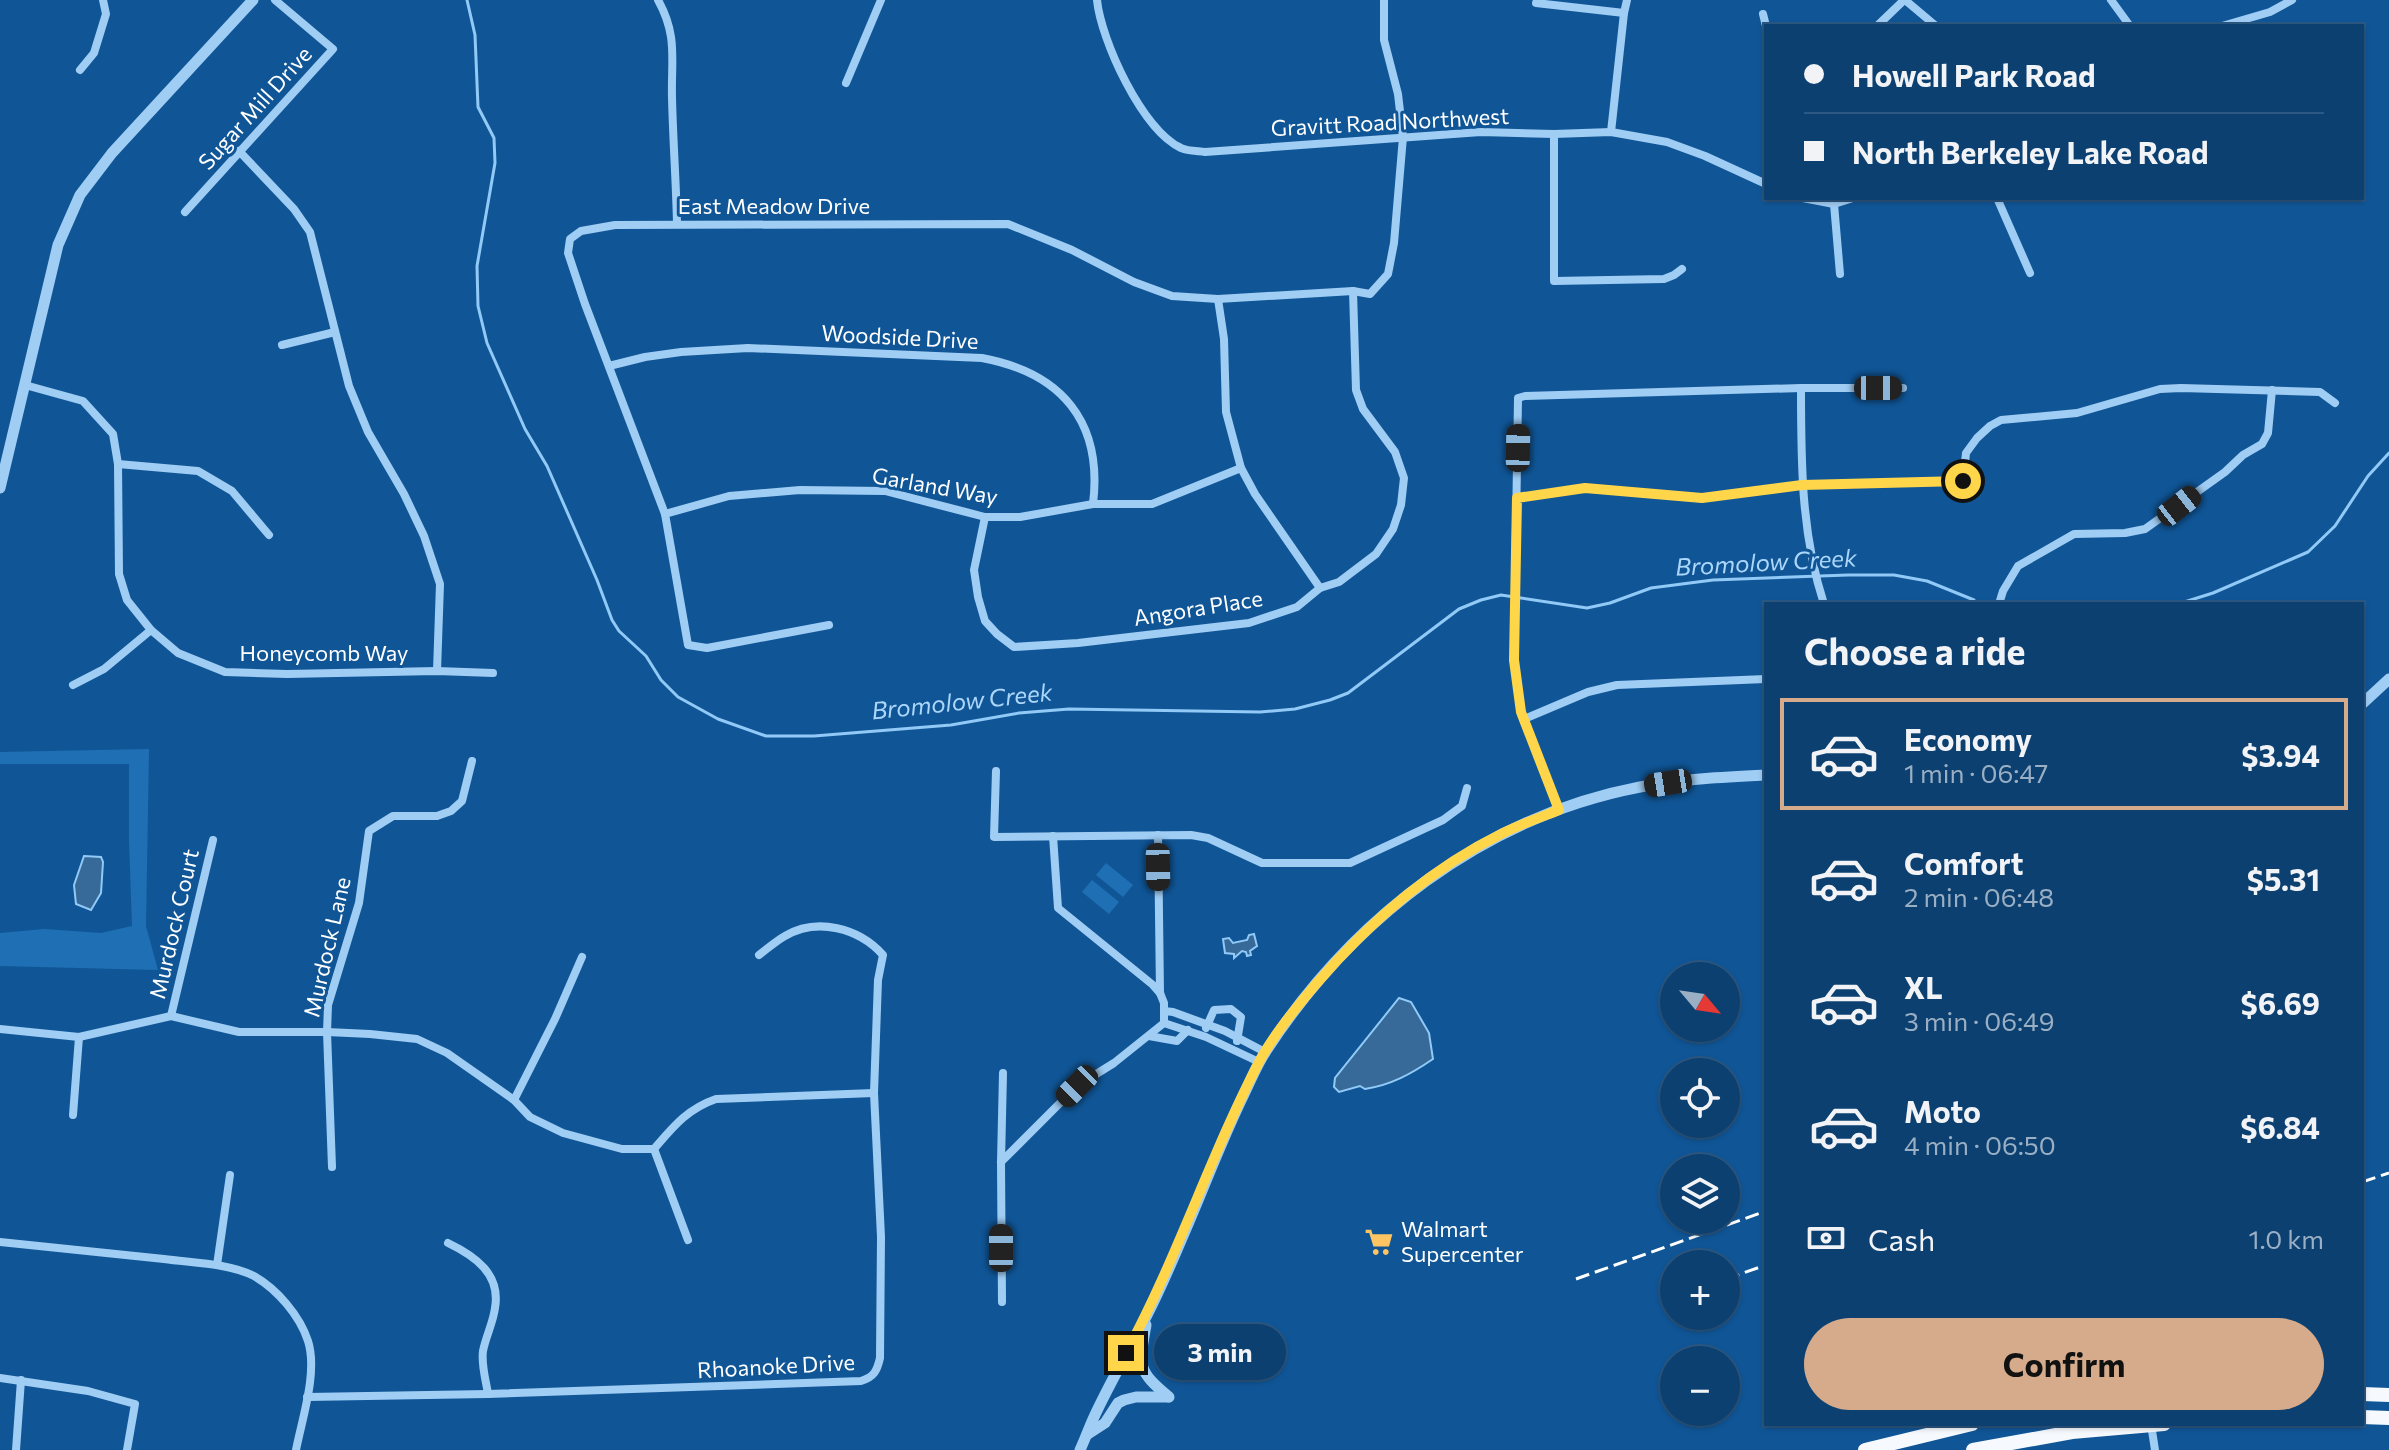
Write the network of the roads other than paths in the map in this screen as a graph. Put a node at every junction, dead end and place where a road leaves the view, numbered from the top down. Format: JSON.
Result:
{"nodes":[{"id":1,"x":103,"y":0,"type":"edge"},
{"id":2,"x":253,"y":0,"type":"edge"},
{"id":3,"x":275,"y":0,"type":"edge"},
{"id":4,"x":658,"y":0,"type":"edge"},
{"id":5,"x":881,"y":0,"type":"edge"},
{"id":6,"x":1097,"y":0,"type":"edge"},
{"id":7,"x":1384,"y":0,"type":"edge"},
{"id":8,"x":1627,"y":0,"type":"edge"},
{"id":9,"x":1904,"y":0,"type":"edge"},
{"id":10,"x":2111,"y":0,"type":"edge"},
{"id":11,"x":2292,"y":0,"type":"edge"},
{"id":12,"x":1536,"y":3,"type":"dead end"},
{"id":13,"x":1624,"y":13,"type":"junction"},
{"id":14,"x":1763,"y":14,"type":"dead end"},
{"id":15,"x":1766,"y":24,"type":"edge"},
{"id":16,"x":1879,"y":24,"type":"edge"},
{"id":17,"x":1934,"y":24,"type":"edge"},
{"id":18,"x":2129,"y":24,"type":"edge"},
{"id":19,"x":2229,"y":24,"type":"edge"},
{"id":20,"x":80,"y":70,"type":"dead end"},
{"id":21,"x":846,"y":83,"type":"dead end"},
{"id":22,"x":1611,"y":132,"type":"junction"},
{"id":23,"x":1554,"y":134,"type":"junction"},
{"id":24,"x":1403,"y":137,"type":"junction"},
{"id":25,"x":239,"y":151,"type":"junction"},
{"id":26,"x":1764,"y":183,"type":"edge"},
{"id":27,"x":1813,"y":200,"type":"edge"},
{"id":28,"x":1847,"y":200,"type":"edge"},
{"id":29,"x":1998,"y":200,"type":"edge"},
{"id":30,"x":1834,"y":204,"type":"junction"},
{"id":31,"x":185,"y":212,"type":"dead end"},
{"id":32,"x":677,"y":223,"type":"junction"},
{"id":33,"x":1682,"y":269,"type":"dead end"},
{"id":34,"x":2030,"y":273,"type":"dead end"},
{"id":35,"x":1840,"y":274,"type":"dead end"},
{"id":36,"x":1353,"y":291,"type":"junction"},
{"id":37,"x":1218,"y":299,"type":"junction"},
{"id":38,"x":335,"y":332,"type":"junction"},
{"id":39,"x":282,"y":345,"type":"dead end"},
{"id":40,"x":609,"y":366,"type":"junction"},
{"id":41,"x":25,"y":385,"type":"junction"},
{"id":42,"x":1801,"y":388,"type":"junction"},
{"id":43,"x":1903,"y":388,"type":"dead end"},
{"id":44,"x":2272,"y":390,"type":"junction"},
{"id":45,"x":2335,"y":403,"type":"dead end"},
{"id":46,"x":118,"y":464,"type":"junction"},
{"id":47,"x":1241,"y":468,"type":"junction"},
{"id":48,"x":1802,"y":485,"type":"junction"},
{"id":49,"x":0,"y":488,"type":"edge"},
{"id":50,"x":1517,"y":498,"type":"junction"},
{"id":51,"x":1093,"y":504,"type":"junction"},
{"id":52,"x":665,"y":514,"type":"junction"},
{"id":53,"x":985,"y":517,"type":"junction"},
{"id":54,"x":269,"y":535,"type":"dead end"},
{"id":55,"x":1320,"y":588,"type":"junction"},
{"id":56,"x":1823,"y":602,"type":"edge"},
{"id":57,"x":2000,"y":602,"type":"edge"},
{"id":58,"x":829,"y":625,"type":"dead end"},
{"id":59,"x":151,"y":630,"type":"junction"},
{"id":60,"x":437,"y":671,"type":"junction"},
{"id":61,"x":493,"y":673,"type":"dead end"},
{"id":62,"x":1764,"y":679,"type":"edge"},
{"id":63,"x":2389,"y":679,"type":"edge"},
{"id":64,"x":73,"y":685,"type":"dead end"},
{"id":65,"x":2364,"y":702,"type":"edge"},
{"id":66,"x":1524,"y":719,"type":"junction"},
{"id":67,"x":472,"y":761,"type":"dead end"},
{"id":68,"x":996,"y":771,"type":"dead end"},
{"id":69,"x":1764,"y":775,"type":"edge"},
{"id":70,"x":1467,"y":788,"type":"dead end"},
{"id":71,"x":1559,"y":810,"type":"junction"},
{"id":72,"x":1158,"y":835,"type":"junction"},
{"id":73,"x":1053,"y":836,"type":"junction"},
{"id":74,"x":213,"y":840,"type":"dead end"},
{"id":75,"x":759,"y":955,"type":"dead end"},
{"id":76,"x":582,"y":957,"type":"dead end"},
{"id":77,"x":1160,"y":993,"type":"junction"},
{"id":78,"x":1164,"y":1011,"type":"junction"},
{"id":79,"x":171,"y":1016,"type":"junction"},
{"id":80,"x":1164,"y":1023,"type":"junction"},
{"id":81,"x":1206,"y":1024,"type":"junction"},
{"id":82,"x":0,"y":1029,"type":"edge"},
{"id":83,"x":1188,"y":1030,"type":"junction"},
{"id":84,"x":327,"y":1032,"type":"junction"},
{"id":85,"x":1149,"y":1036,"type":"junction"},
{"id":86,"x":79,"y":1037,"type":"junction"},
{"id":87,"x":1206,"y":1037,"type":"junction"},
{"id":88,"x":1238,"y":1037,"type":"junction"},
{"id":89,"x":1235,"y":1049,"type":"junction"},
{"id":90,"x":1262,"y":1057,"type":"junction"},
{"id":91,"x":1003,"y":1073,"type":"dead end"},
{"id":92,"x":874,"y":1093,"type":"junction"},
{"id":93,"x":514,"y":1100,"type":"junction"},
{"id":94,"x":73,"y":1115,"type":"dead end"},
{"id":95,"x":654,"y":1149,"type":"junction"},
{"id":96,"x":1001,"y":1162,"type":"junction"},
{"id":97,"x":332,"y":1167,"type":"dead end"},
{"id":98,"x":230,"y":1175,"type":"dead end"},
{"id":99,"x":688,"y":1240,"type":"dead end"},
{"id":100,"x":0,"y":1242,"type":"edge"},
{"id":101,"x":448,"y":1243,"type":"dead end"},
{"id":102,"x":217,"y":1265,"type":"junction"},
{"id":103,"x":1002,"y":1302,"type":"dead end"},
{"id":104,"x":1148,"y":1313,"type":"junction"},
{"id":105,"x":0,"y":1378,"type":"edge"},
{"id":106,"x":21,"y":1380,"type":"junction"},
{"id":107,"x":488,"y":1394,"type":"junction"},
{"id":108,"x":2364,"y":1394,"type":"edge"},
{"id":109,"x":2389,"y":1395,"type":"edge"},
{"id":110,"x":307,"y":1397,"type":"junction"},
{"id":111,"x":2364,"y":1417,"type":"edge"},
{"id":112,"x":2389,"y":1418,"type":"edge"},
{"id":113,"x":1964,"y":1426,"type":"edge"},
{"id":114,"x":2131,"y":1426,"type":"edge"},
{"id":115,"x":2151,"y":1426,"type":"edge"},
{"id":116,"x":1088,"y":1434,"type":"junction"},
{"id":117,"x":16,"y":1450,"type":"edge"},
{"id":118,"x":127,"y":1450,"type":"edge"},
{"id":119,"x":296,"y":1450,"type":"edge"},
{"id":120,"x":1080,"y":1450,"type":"edge"},
{"id":121,"x":1865,"y":1450,"type":"edge"},
{"id":122,"x":1973,"y":1450,"type":"edge"},
{"id":123,"x":2155,"y":1450,"type":"edge"}],
"edges":[{"from":1,"to":20,"type":"street"},
{"from":2,"to":41,"type":"street"},
{"from":3,"to":25,"type":"street","name":"Sugar Mill Drive"},
{"from":4,"to":32,"type":"street"},
{"from":5,"to":21,"type":"street"},
{"from":6,"to":24,"type":"street","name":"Gravitt Road Northwest"},
{"from":7,"to":24,"type":"street"},
{"from":8,"to":13,"type":"street"},
{"from":9,"to":16,"type":"street"},
{"from":9,"to":17,"type":"street"},
{"from":10,"to":18,"type":"street"},
{"from":11,"to":19,"type":"street"},
{"from":12,"to":13,"type":"street"},
{"from":13,"to":22,"type":"street"},
{"from":14,"to":15,"type":"street"},
{"from":22,"to":23,"type":"street","name":"Gravitt Road Northwest"},
{"from":22,"to":26,"type":"street","name":"Gravitt Road Northwest"},
{"from":23,"to":24,"type":"street","name":"Gravitt Road Northwest"},
{"from":23,"to":33,"type":"street"},
{"from":24,"to":36,"type":"street","name":"East Meadow Drive"},
{"from":25,"to":31,"type":"street","name":"Sugar Mill Drive"},
{"from":25,"to":38,"type":"street"},
{"from":27,"to":30,"type":"street"},
{"from":28,"to":30,"type":"street"},
{"from":29,"to":34,"type":"street"},
{"from":30,"to":35,"type":"street"},
{"from":32,"to":37,"type":"street","name":"East Meadow Drive"},
{"from":32,"to":40,"type":"street","name":"East Meadow Drive"},
{"from":36,"to":37,"type":"street","name":"East Meadow Drive"},
{"from":36,"to":55,"type":"street","name":"Angora Place"},
{"from":37,"to":47,"type":"street"},
{"from":38,"to":39,"type":"street"},
{"from":38,"to":60,"type":"street"},
{"from":40,"to":51,"type":"street","name":"Woodside Drive"},
{"from":40,"to":52,"type":"street","name":"East Meadow Drive"},
{"from":41,"to":46,"type":"street","name":"Honeycomb Way"},
{"from":41,"to":49,"type":"street"},
{"from":42,"to":43,"type":"street"},
{"from":42,"to":48,"type":"street"},
{"from":42,"to":50,"type":"street"},
{"from":44,"to":45,"type":"street"},
{"from":44,"to":48,"type":"street"},
{"from":44,"to":57,"type":"street"},
{"from":46,"to":54,"type":"street"},
{"from":46,"to":59,"type":"street","name":"Honeycomb Way"},
{"from":47,"to":51,"type":"street","name":"Garland Way"},
{"from":47,"to":55,"type":"street"},
{"from":48,"to":50,"type":"street"},
{"from":48,"to":56,"type":"street"},
{"from":50,"to":66,"type":"street"},
{"from":51,"to":53,"type":"street","name":"Garland Way"},
{"from":52,"to":53,"type":"street","name":"Garland Way"},
{"from":52,"to":58,"type":"street","name":"East Meadow Drive"},
{"from":53,"to":55,"type":"street","name":"Angora Place"},
{"from":59,"to":60,"type":"street","name":"Honeycomb Way"},
{"from":59,"to":64,"type":"street"},
{"from":60,"to":61,"type":"street","name":"Honeycomb Way"},
{"from":62,"to":66,"type":"street"},
{"from":63,"to":65,"type":"street"},
{"from":66,"to":71,"type":"street"},
{"from":67,"to":84,"type":"street","name":"Murdock Lane"},
{"from":68,"to":73,"type":"street"},
{"from":69,"to":71,"type":"street"},
{"from":70,"to":72,"type":"street"},
{"from":71,"to":90,"type":"street"},
{"from":72,"to":73,"type":"street"},
{"from":72,"to":77,"type":"street"},
{"from":73,"to":77,"type":"street"},
{"from":74,"to":79,"type":"street","name":"Murdock Court"},
{"from":75,"to":92,"type":"street","name":"Rhoanoke Drive"},
{"from":76,"to":93,"type":"street"},
{"from":77,"to":78,"type":"street"},
{"from":78,"to":80,"type":"street"},
{"from":78,"to":81,"type":"street"},
{"from":79,"to":84,"type":"street"},
{"from":79,"to":86,"type":"street"},
{"from":80,"to":83,"type":"street"},
{"from":80,"to":85,"type":"street"},
{"from":81,"to":87,"type":"street"},
{"from":81,"to":88,"type":"street"},
{"from":81,"to":88,"type":"street"},
{"from":82,"to":86,"type":"street"},
{"from":83,"to":85,"type":"street"},
{"from":83,"to":87,"type":"street"},
{"from":84,"to":93,"type":"street"},
{"from":84,"to":97,"type":"street","name":"Murdock Lane"},
{"from":85,"to":96,"type":"street"},
{"from":86,"to":94,"type":"street"},
{"from":87,"to":89,"type":"street"},
{"from":88,"to":89,"type":"street"},
{"from":88,"to":90,"type":"street"},
{"from":89,"to":90,"type":"street"},
{"from":90,"to":104,"type":"street"},
{"from":91,"to":96,"type":"street"},
{"from":92,"to":95,"type":"street"},
{"from":92,"to":107,"type":"street","name":"Rhoanoke Drive"},
{"from":93,"to":95,"type":"street"},
{"from":95,"to":99,"type":"street"},
{"from":96,"to":103,"type":"street"},
{"from":98,"to":102,"type":"street"},
{"from":100,"to":102,"type":"street"},
{"from":101,"to":107,"type":"street"},
{"from":102,"to":110,"type":"street"},
{"from":104,"to":116,"type":"street"},
{"from":104,"to":116,"type":"street"},
{"from":105,"to":106,"type":"street"},
{"from":106,"to":117,"type":"street"},
{"from":106,"to":118,"type":"street"},
{"from":107,"to":110,"type":"street","name":"Rhoanoke Drive"},
{"from":108,"to":109,"type":"highway"},
{"from":110,"to":119,"type":"street"},
{"from":111,"to":112,"type":"highway"},
{"from":113,"to":121,"type":"highway"},
{"from":114,"to":122,"type":"highway"},
{"from":115,"to":123,"type":"street"},
{"from":116,"to":120,"type":"street"}]}
